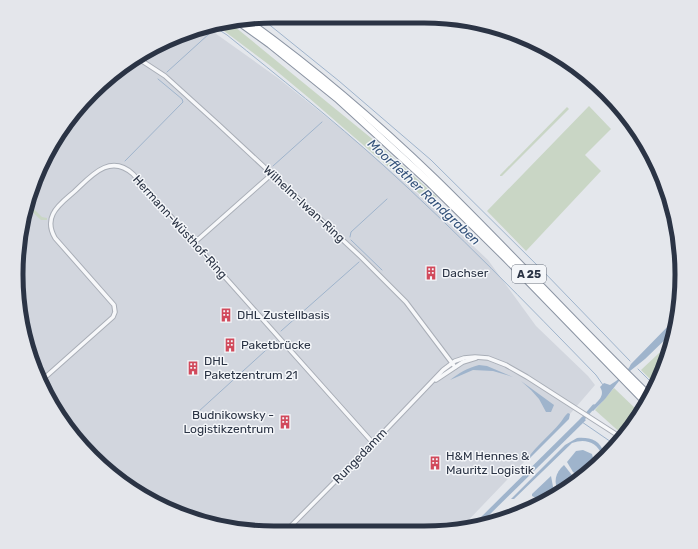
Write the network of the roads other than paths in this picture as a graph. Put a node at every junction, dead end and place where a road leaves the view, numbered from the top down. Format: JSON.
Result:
{"nodes":[{"id":1,"x":252,"y":24,"type":"edge"},
{"id":2,"x":243,"y":25,"type":"edge"},
{"id":3,"x":142,"y":61,"type":"edge"},
{"id":4,"x":272,"y":174,"type":"junction"},
{"id":5,"x":194,"y":243,"type":"junction"},
{"id":6,"x":481,"y":358,"type":"junction"},
{"id":7,"x":452,"y":363,"type":"junction"},
{"id":8,"x":455,"y":367,"type":"junction"},
{"id":9,"x":624,"y":375,"type":"junction"},
{"id":10,"x":45,"y":377,"type":"edge"},
{"id":11,"x":432,"y":383,"type":"junction"},
{"id":12,"x":645,"y":393,"type":"edge"},
{"id":13,"x":642,"y":398,"type":"edge"},
{"id":14,"x":617,"y":435,"type":"edge"},
{"id":15,"x":373,"y":443,"type":"junction"},
{"id":16,"x":291,"y":526,"type":"edge"}],
"edges":[{"from":1,"to":9,"type":"highway","number":"A 25"},
{"from":2,"to":9,"type":"highway","number":"A 25"},
{"from":3,"to":4,"type":"street","name":"Wilhelm-Iwan-Ring"},
{"from":4,"to":5,"type":"street"},
{"from":4,"to":7,"type":"street","name":"Wilhelm-Iwan-Ring"},
{"from":5,"to":10,"type":"street","name":"Hermann-Wüsthof-Ring"},
{"from":5,"to":15,"type":"street","name":"Hermann-Wüsthof-Ring"},
{"from":6,"to":7,"type":"street","name":"Rungedamm"},
{"from":6,"to":8,"type":"street","name":"Rungedamm"},
{"from":6,"to":14,"type":"street","name":"Rungedamm"},
{"from":7,"to":8,"type":"street","name":"Wilhelm-Iwan-Ring"},
{"from":7,"to":11,"type":"street","name":"Rungedamm"},
{"from":8,"to":11,"type":"street","name":"Rungedamm"},
{"from":9,"to":12,"type":"highway","number":"A 25"},
{"from":9,"to":13,"type":"highway","number":"A 25"},
{"from":11,"to":15,"type":"street","name":"Rungedamm"},
{"from":15,"to":16,"type":"street","name":"Rungedamm"}]}
